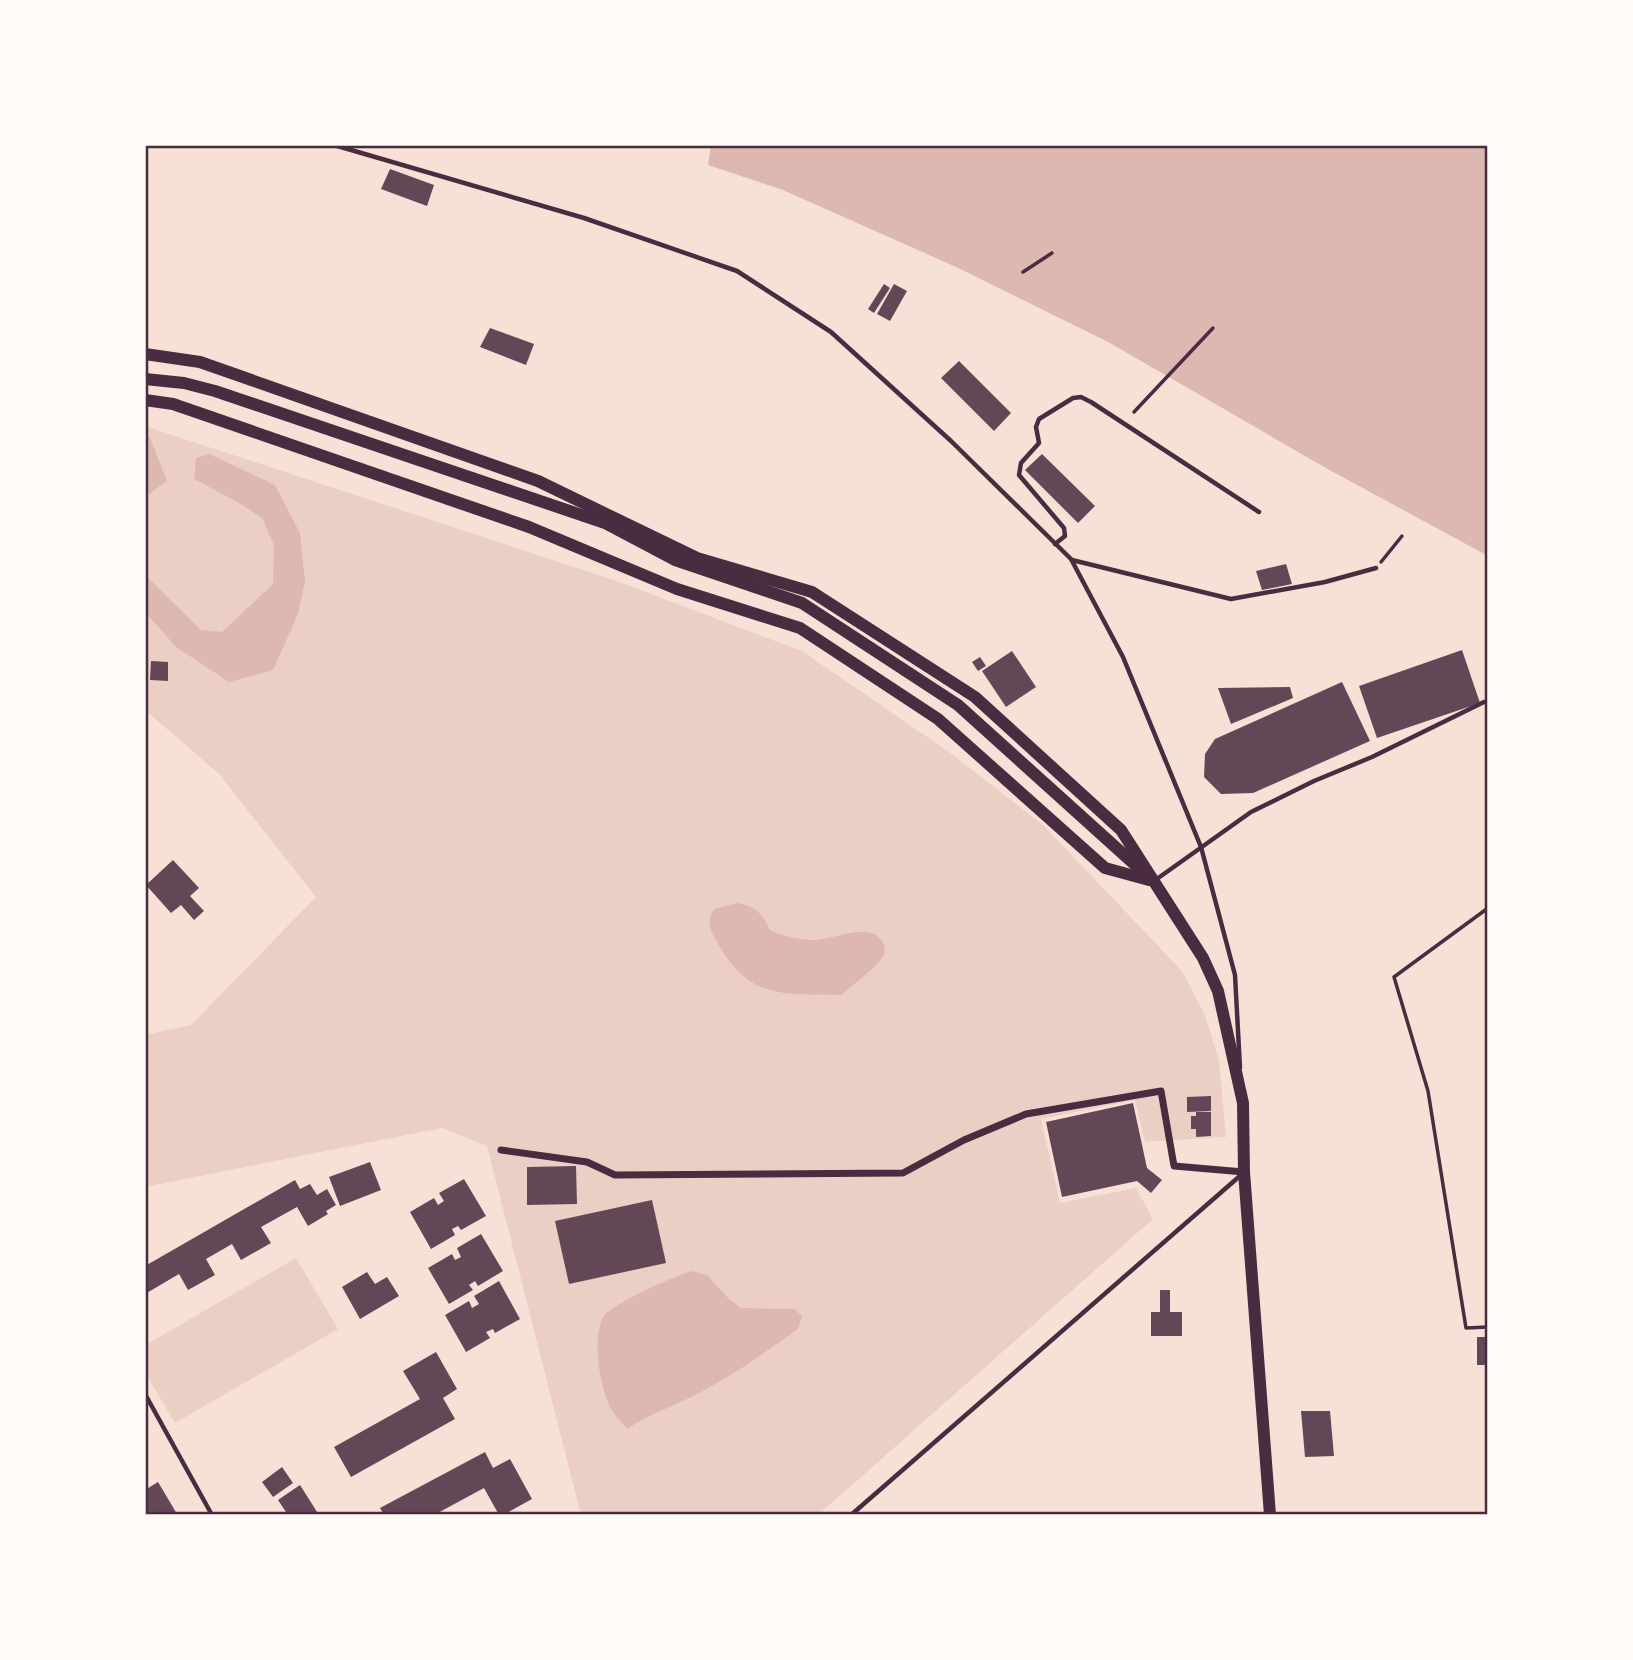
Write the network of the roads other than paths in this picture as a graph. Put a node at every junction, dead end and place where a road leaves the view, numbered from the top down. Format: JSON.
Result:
{"nodes":[{"id":1,"x":334,"y":145,"type":"edge"},
{"id":2,"x":145,"y":354,"type":"edge"},
{"id":3,"x":145,"y":379,"type":"edge"},
{"id":4,"x":145,"y":400,"type":"edge"},
{"id":5,"x":1259,"y":512,"type":"dead end"},
{"id":6,"x":1055,"y":544,"type":"junction"},
{"id":7,"x":1071,"y":559,"type":"junction"},
{"id":8,"x":1376,"y":568,"type":"road end"},
{"id":9,"x":1484,"y":702,"type":"dead end"},
{"id":10,"x":1201,"y":847,"type":"junction"},
{"id":11,"x":1153,"y":881,"type":"junction"},
{"id":12,"x":1243,"y":1103,"type":"junction"},
{"id":13,"x":501,"y":1150,"type":"dead end"},
{"id":14,"x":1244,"y":1172,"type":"junction"},
{"id":15,"x":145,"y":1394,"type":"edge"},
{"id":16,"x":212,"y":1515,"type":"edge"},
{"id":17,"x":851,"y":1515,"type":"edge"},
{"id":18,"x":1270,"y":1515,"type":"edge"}],
"edges":[{"from":1,"to":6,"type":"lane"},
{"from":2,"to":11,"type":"main road"},
{"from":3,"to":11,"type":"main road"},
{"from":4,"to":11,"type":"main road"},
{"from":5,"to":6,"type":"lane"},
{"from":6,"to":7,"type":"lane"},
{"from":7,"to":8,"type":"lane"},
{"from":7,"to":10,"type":"lane"},
{"from":9,"to":10,"type":"lane"},
{"from":10,"to":11,"type":"lane"},
{"from":10,"to":12,"type":"lane"},
{"from":11,"to":12,"type":"main road"},
{"from":12,"to":14,"type":"main road"},
{"from":13,"to":14,"type":"street"},
{"from":14,"to":17,"type":"lane"},
{"from":14,"to":18,"type":"main road"},
{"from":15,"to":16,"type":"lane"}]}
